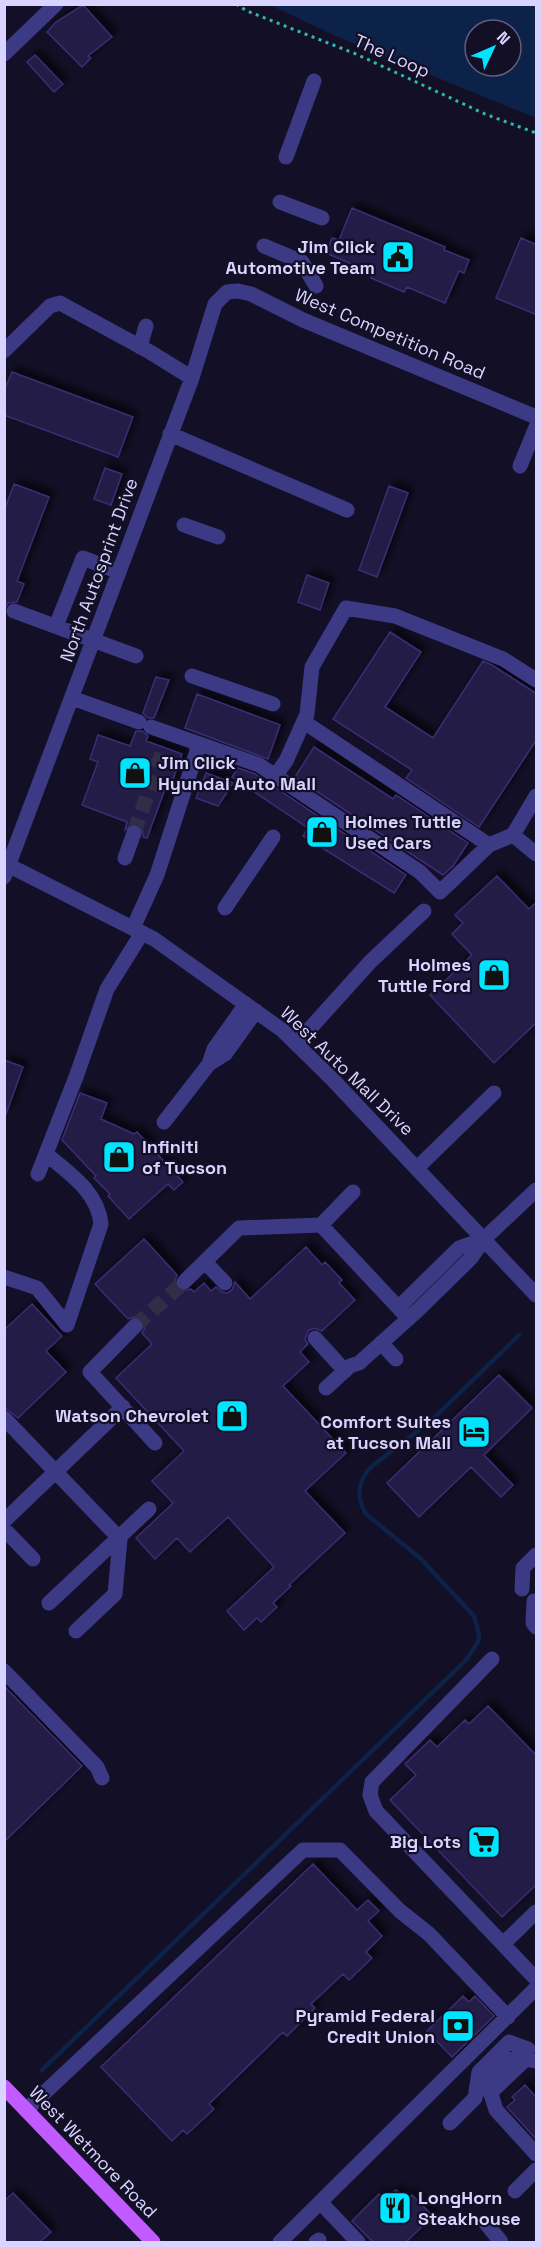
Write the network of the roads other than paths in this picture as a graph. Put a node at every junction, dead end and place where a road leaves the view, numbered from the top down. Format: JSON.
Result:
{"nodes":[{"id":1,"x":56,"y":4,"type":"edge"},
{"id":2,"x":4,"y":54,"type":"edge"},
{"id":3,"x":314,"y":81,"type":"dead end"},
{"id":4,"x":286,"y":157,"type":"dead end"},
{"id":5,"x":280,"y":202,"type":"dead end"},
{"id":6,"x":322,"y":218,"type":"dead end"},
{"id":7,"x":264,"y":246,"type":"dead end"},
{"id":8,"x":316,"y":286,"type":"dead end"},
{"id":9,"x":227,"y":292,"type":"joint"},
{"id":10,"x":146,"y":326,"type":"dead end"},
{"id":11,"x":140,"y":347,"type":"junction"},
{"id":12,"x":4,"y":351,"type":"edge"},
{"id":13,"x":192,"y":378,"type":"junction"},
{"id":14,"x":537,"y":417,"type":"edge"},
{"id":15,"x":537,"y":427,"type":"edge"},
{"id":16,"x":170,"y":435,"type":"junction"},
{"id":17,"x":520,"y":466,"type":"dead end"},
{"id":18,"x":347,"y":510,"type":"dead end"},
{"id":19,"x":184,"y":525,"type":"dead end"},
{"id":20,"x":218,"y":537,"type":"dead end"},
{"id":21,"x":119,"y":572,"type":"junction"},
{"id":22,"x":14,"y":611,"type":"dead end"},
{"id":23,"x":49,"y":624,"type":"junction"},
{"id":24,"x":93,"y":641,"type":"junction"},
{"id":25,"x":136,"y":656,"type":"dead end"},
{"id":26,"x":192,"y":675,"type":"dead end"},
{"id":27,"x":537,"y":680,"type":"edge"},
{"id":28,"x":72,"y":698,"type":"junction"},
{"id":29,"x":273,"y":704,"type":"dead end"},
{"id":30,"x":304,"y":722,"type":"junction"},
{"id":31,"x":197,"y":747,"type":"junction"},
{"id":32,"x":275,"y":776,"type":"junction"},
{"id":33,"x":537,"y":796,"type":"edge"},
{"id":34,"x":134,"y":833,"type":"tunnel mouth"},
{"id":35,"x":513,"y":835,"type":"junction"},
{"id":36,"x":273,"y":837,"type":"dead end"},
{"id":37,"x":489,"y":845,"type":"junction"},
{"id":38,"x":537,"y":854,"type":"edge"},
{"id":39,"x":125,"y":858,"type":"dead end"},
{"id":40,"x":6,"y":868,"type":"edge"},
{"id":41,"x":225,"y":908,"type":"dead end"},
{"id":42,"x":424,"y":911,"type":"dead end"},
{"id":43,"x":138,"y":931,"type":"junction"},
{"id":44,"x":251,"y":1008,"type":"junction"},
{"id":45,"x":296,"y":1044,"type":"junction"},
{"id":46,"x":494,"y":1093,"type":"dead end"},
{"id":47,"x":164,"y":1122,"type":"dead end"},
{"id":48,"x":46,"y":1154,"type":"junction"},
{"id":49,"x":417,"y":1168,"type":"junction"},
{"id":50,"x":38,"y":1174,"type":"dead end"},
{"id":51,"x":537,"y":1190,"type":"edge"},
{"id":52,"x":353,"y":1192,"type":"dead end"},
{"id":53,"x":321,"y":1225,"type":"junction"},
{"id":54,"x":484,"y":1239,"type":"junction"},
{"id":55,"x":205,"y":1262,"type":"junction"},
{"id":56,"x":4,"y":1277,"type":"edge"},
{"id":57,"x":428,"y":1279,"type":"junction"},
{"id":58,"x":184,"y":1282,"type":"tunnel mouth"},
{"id":59,"x":225,"y":1283,"type":"dead end"},
{"id":60,"x":382,"y":1288,"type":"junction"},
{"id":61,"x":537,"y":1295,"type":"edge"},
{"id":62,"x":404,"y":1313,"type":"junction"},
{"id":63,"x":135,"y":1326,"type":"tunnel mouth"},
{"id":64,"x":315,"y":1338,"type":"dead end"},
{"id":65,"x":381,"y":1343,"type":"junction"},
{"id":66,"x":396,"y":1359,"type":"dead end"},
{"id":67,"x":351,"y":1363,"type":"junction"},
{"id":68,"x":326,"y":1388,"type":"dead end"},
{"id":69,"x":123,"y":1407,"type":"junction"},
{"id":70,"x":4,"y":1418,"type":"edge"},
{"id":71,"x":155,"y":1443,"type":"dead end"},
{"id":72,"x":56,"y":1472,"type":"junction"},
{"id":73,"x":149,"y":1509,"type":"dead end"},
{"id":74,"x":4,"y":1521,"type":"edge"},
{"id":75,"x":4,"y":1529,"type":"edge"},
{"id":76,"x":120,"y":1539,"type":"junction"},
{"id":77,"x":537,"y":1555,"type":"edge"},
{"id":78,"x":33,"y":1559,"type":"dead end"},
{"id":79,"x":522,"y":1588,"type":"dead end"},
{"id":80,"x":534,"y":1601,"type":"dead end"},
{"id":81,"x":49,"y":1603,"type":"dead end"},
{"id":82,"x":537,"y":1627,"type":"edge"},
{"id":83,"x":76,"y":1631,"type":"dead end"},
{"id":84,"x":492,"y":1659,"type":"dead end"},
{"id":85,"x":4,"y":1671,"type":"edge"},
{"id":86,"x":102,"y":1778,"type":"dead end"},
{"id":87,"x":537,"y":1912,"type":"edge"},
{"id":88,"x":503,"y":1944,"type":"junction"},
{"id":89,"x":537,"y":1979,"type":"edge"},
{"id":90,"x":537,"y":1988,"type":"edge"},
{"id":91,"x":508,"y":2017,"type":"junction"},
{"id":92,"x":530,"y":2056,"type":"edge"},
{"id":93,"x":4,"y":2087,"type":"edge"},
{"id":94,"x":26,"y":2110,"type":"junction"},
{"id":95,"x":450,"y":2123,"type":"dead end"},
{"id":96,"x":537,"y":2154,"type":"edge"},
{"id":97,"x":537,"y":2170,"type":"edge"},
{"id":98,"x":515,"y":2191,"type":"dead end"},
{"id":99,"x":321,"y":2203,"type":"junction"},
{"id":100,"x":485,"y":2222,"type":"dead end"},
{"id":101,"x":153,"y":2242,"type":"edge"},
{"id":102,"x":280,"y":2242,"type":"edge"},
{"id":103,"x":358,"y":2242,"type":"edge"},
{"id":104,"x":501,"y":2242,"type":"edge"}],
"edges":[{"from":1,"to":2,"type":"street"},
{"from":3,"to":4,"type":"street"},
{"from":5,"to":6,"type":"street"},
{"from":7,"to":8,"type":"street"},
{"from":9,"to":13,"type":"street","name":"North Autosprint Drive"},
{"from":9,"to":14,"type":"street","name":"West Competition Road"},
{"from":10,"to":11,"type":"street"},
{"from":11,"to":12,"type":"street"},
{"from":11,"to":13,"type":"street"},
{"from":13,"to":16,"type":"street","name":"North Autosprint Drive"},
{"from":15,"to":17,"type":"street"},
{"from":16,"to":18,"type":"street"},
{"from":16,"to":21,"type":"street","name":"North Autosprint Drive"},
{"from":19,"to":20,"type":"street"},
{"from":21,"to":23,"type":"street"},
{"from":21,"to":24,"type":"street","name":"North Autosprint Drive"},
{"from":22,"to":23,"type":"street"},
{"from":23,"to":24,"type":"street"},
{"from":24,"to":25,"type":"street"},
{"from":24,"to":28,"type":"street","name":"North Autosprint Drive"},
{"from":26,"to":29,"type":"street"},
{"from":27,"to":30,"type":"street"},
{"from":28,"to":31,"type":"street"},
{"from":28,"to":40,"type":"street","name":"North Autosprint Drive"},
{"from":30,"to":32,"type":"street"},
{"from":30,"to":37,"type":"street"},
{"from":31,"to":32,"type":"street"},
{"from":31,"to":43,"type":"street"},
{"from":32,"to":37,"type":"street"},
{"from":33,"to":35,"type":"street"},
{"from":34,"to":39,"type":"street"},
{"from":35,"to":37,"type":"street"},
{"from":35,"to":38,"type":"street"},
{"from":36,"to":41,"type":"street"},
{"from":40,"to":43,"type":"street","name":"West Auto Mall Drive"},
{"from":42,"to":45,"type":"street"},
{"from":43,"to":44,"type":"street","name":"West Auto Mall Drive"},
{"from":43,"to":48,"type":"street"},
{"from":44,"to":45,"type":"street","name":"West Auto Mall Drive"},
{"from":44,"to":47,"type":"street"},
{"from":45,"to":49,"type":"street","name":"West Auto Mall Drive"},
{"from":46,"to":49,"type":"street"},
{"from":48,"to":50,"type":"street"},
{"from":48,"to":56,"type":"street"},
{"from":49,"to":54,"type":"street","name":"West Auto Mall Drive"},
{"from":51,"to":54,"type":"street"},
{"from":52,"to":53,"type":"street"},
{"from":53,"to":55,"type":"street"},
{"from":53,"to":60,"type":"street"},
{"from":54,"to":57,"type":"street"},
{"from":54,"to":61,"type":"street","name":"West Auto Mall Drive"},
{"from":54,"to":62,"type":"street"},
{"from":55,"to":58,"type":"street"},
{"from":55,"to":59,"type":"street"},
{"from":57,"to":60,"type":"street"},
{"from":57,"to":62,"type":"street"},
{"from":60,"to":62,"type":"street"},
{"from":62,"to":65,"type":"street"},
{"from":63,"to":69,"type":"street"},
{"from":64,"to":67,"type":"street"},
{"from":65,"to":66,"type":"street"},
{"from":65,"to":67,"type":"street"},
{"from":67,"to":68,"type":"street"},
{"from":69,"to":71,"type":"street"},
{"from":69,"to":72,"type":"street"},
{"from":70,"to":72,"type":"street"},
{"from":72,"to":74,"type":"street"},
{"from":72,"to":76,"type":"street"},
{"from":73,"to":76,"type":"street"},
{"from":75,"to":78,"type":"street"},
{"from":76,"to":81,"type":"street"},
{"from":76,"to":83,"type":"street"},
{"from":77,"to":79,"type":"street"},
{"from":80,"to":82,"type":"street"},
{"from":84,"to":88,"type":"street"},
{"from":85,"to":86,"type":"street"},
{"from":87,"to":88,"type":"street"},
{"from":88,"to":89,"type":"street"},
{"from":90,"to":91,"type":"street"},
{"from":91,"to":94,"type":"street"},
{"from":91,"to":99,"type":"street"},
{"from":92,"to":95,"type":"street"},
{"from":92,"to":96,"type":"street"},
{"from":93,"to":94,"type":"main road","name":"West Wetmore Road"},
{"from":94,"to":101,"type":"main road","name":"West Wetmore Road"},
{"from":97,"to":98,"type":"street"},
{"from":99,"to":102,"type":"street"},
{"from":99,"to":103,"type":"street"},
{"from":100,"to":104,"type":"street"}]}
